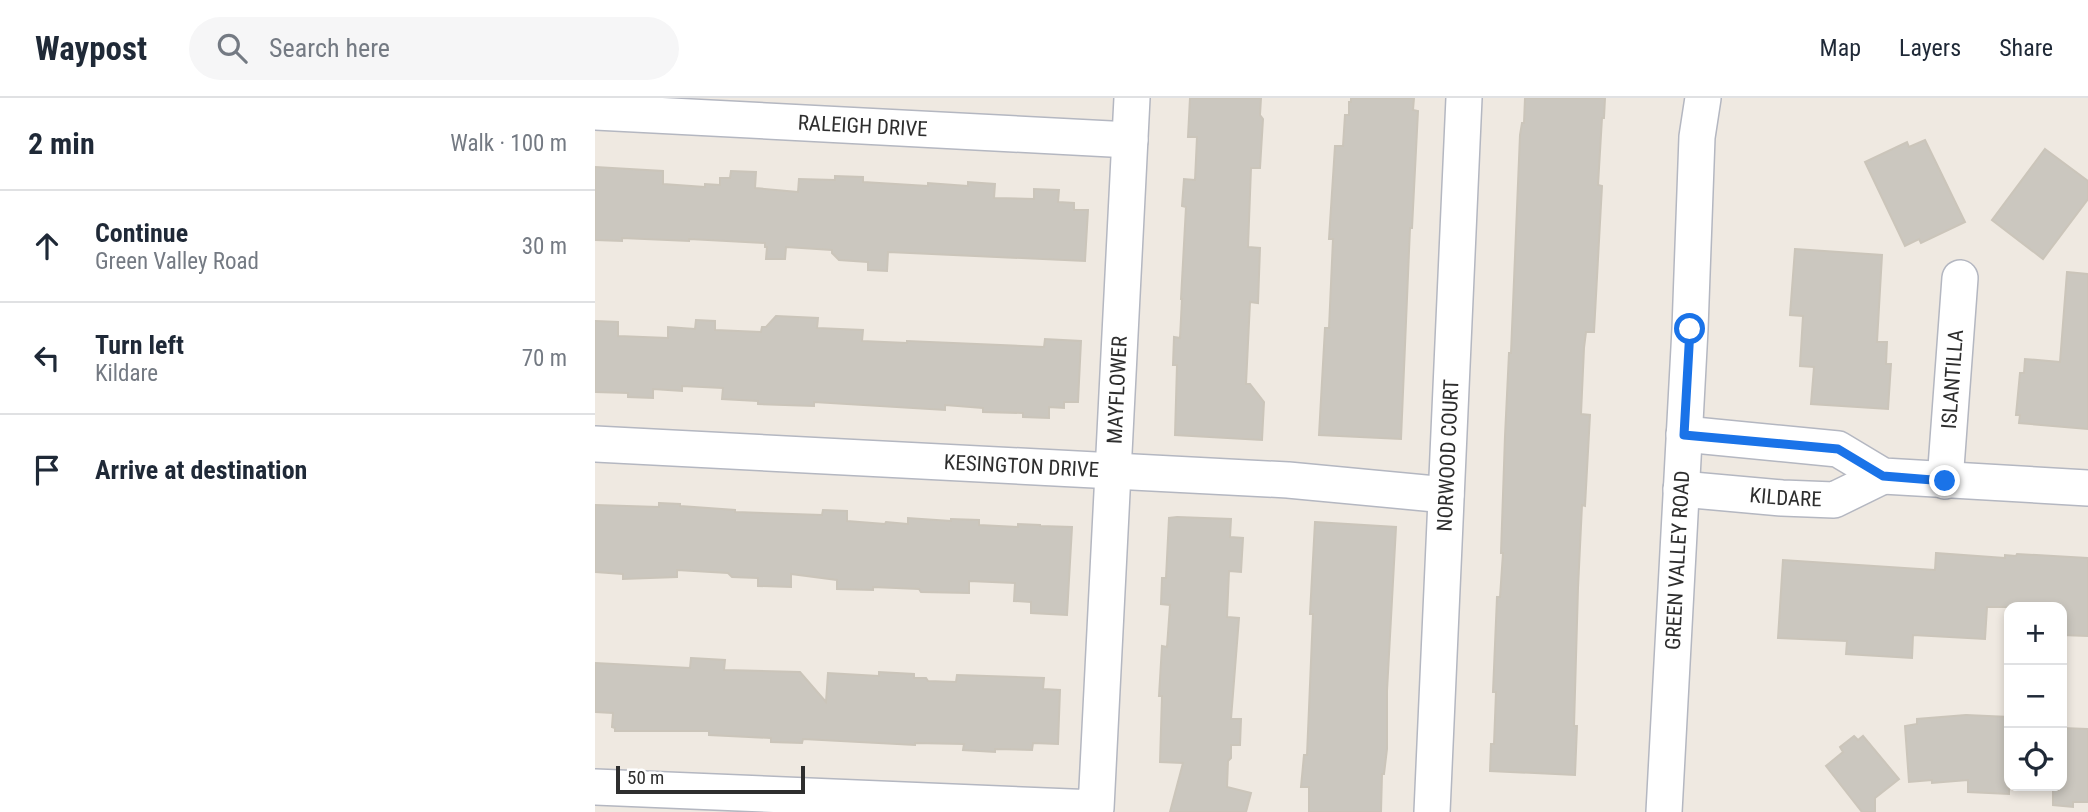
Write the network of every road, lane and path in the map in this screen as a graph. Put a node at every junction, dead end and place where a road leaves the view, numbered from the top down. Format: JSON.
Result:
{"nodes":[{"id":1,"x":1132,"y":98,"type":"edge"},
{"id":2,"x":1464,"y":98,"type":"edge"},
{"id":3,"x":1703,"y":98,"type":"edge"},
{"id":4,"x":595,"y":112,"type":"edge"},
{"id":5,"x":1130,"y":140,"type":"junction"},
{"id":6,"x":1960,"y":278,"type":"dead end"},
{"id":7,"x":1684,"y":435,"type":"junction"},
{"id":8,"x":1786,"y":443,"type":"junction"},
{"id":9,"x":595,"y":444,"type":"edge"},
{"id":10,"x":1113,"y":470,"type":"junction"},
{"id":11,"x":1883,"y":476,"type":"junction"},
{"id":12,"x":1945,"y":481,"type":"junction"},
{"id":13,"x":2088,"y":488,"type":"edge"},
{"id":14,"x":1681,"y":489,"type":"junction"},
{"id":15,"x":1446,"y":495,"type":"junction"},
{"id":16,"x":1782,"y":498,"type":"junction"},
{"id":17,"x":595,"y":787,"type":"edge"},
{"id":18,"x":1432,"y":812,"type":"edge"},
{"id":19,"x":1664,"y":812,"type":"edge"}],
"edges":[{"from":1,"to":5,"type":"street","name":"MAYFLOWER"},
{"from":2,"to":15,"type":"street","name":"NORWOOD COURT"},
{"from":3,"to":7,"type":"street","name":"GREEN VALLEY ROAD"},
{"from":4,"to":5,"type":"street","name":"RALEIGH DRIVE"},
{"from":5,"to":10,"type":"street","name":"MAYFLOWER"},
{"from":6,"to":12,"type":"street","name":"ISLANTILLA"},
{"from":7,"to":8,"type":"street"},
{"from":7,"to":14,"type":"street","name":"GREEN VALLEY ROAD"},
{"from":8,"to":11,"type":"street"},
{"from":8,"to":16,"type":"street"},
{"from":9,"to":10,"type":"street","name":"KESINGTON DRIVE"},
{"from":10,"to":15,"type":"street","name":"KESINGTON DRIVE"},
{"from":10,"to":17,"type":"street","name":"MAYFLOWER"},
{"from":11,"to":12,"type":"street"},
{"from":11,"to":16,"type":"street","name":"KILDARE"},
{"from":12,"to":13,"type":"street"},
{"from":14,"to":16,"type":"street","name":"KILDARE"},
{"from":14,"to":19,"type":"street","name":"GREEN VALLEY ROAD"},
{"from":15,"to":18,"type":"street","name":"NORWOOD COURT"}]}
